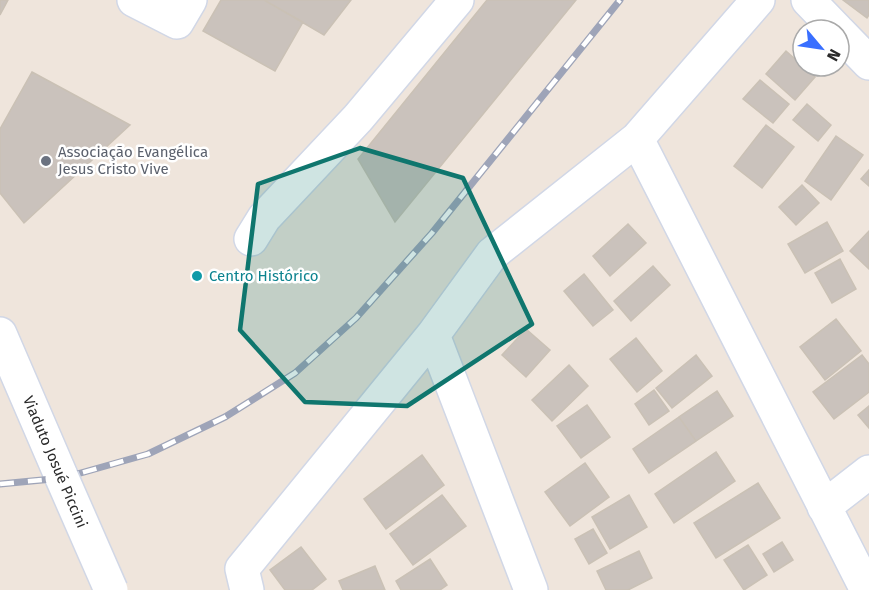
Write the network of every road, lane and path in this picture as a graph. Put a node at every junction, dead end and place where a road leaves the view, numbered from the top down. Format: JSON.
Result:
{"nodes":[{"id":1,"x":134,"y":0,"type":"edge"},
{"id":2,"x":457,"y":0,"type":"edge"},
{"id":3,"x":758,"y":0,"type":"edge"},
{"id":4,"x":808,"y":0,"type":"edge"},
{"id":5,"x":183,"y":11,"type":"edge"},
{"id":6,"x":825,"y":18,"type":"edge"},
{"id":7,"x":851,"y":44,"type":"edge"},
{"id":8,"x":869,"y":63,"type":"edge"},
{"id":9,"x":637,"y":139,"type":"junction"},
{"id":10,"x":251,"y":239,"type":"dead end"},
{"id":11,"x":0,"y":334,"type":"edge"},
{"id":12,"x":433,"y":335,"type":"junction"},
{"id":13,"x":869,"y":472,"type":"edge"},
{"id":14,"x":824,"y":507,"type":"junction"},
{"id":15,"x":111,"y":590,"type":"edge"},
{"id":16,"x":247,"y":590,"type":"edge"},
{"id":17,"x":531,"y":590,"type":"edge"},
{"id":18,"x":867,"y":590,"type":"edge"}],
"edges":[{"from":1,"to":5,"type":"street"},
{"from":2,"to":10,"type":"street"},
{"from":3,"to":9,"type":"street"},
{"from":4,"to":6,"type":"street"},
{"from":7,"to":8,"type":"street"},
{"from":9,"to":12,"type":"street"},
{"from":9,"to":14,"type":"street"},
{"from":11,"to":15,"type":"street","name":"Viaduto Josué Piccini","bridge":true},
{"from":12,"to":16,"type":"street"},
{"from":12,"to":17,"type":"street"},
{"from":13,"to":14,"type":"street"},
{"from":14,"to":18,"type":"street"}]}
